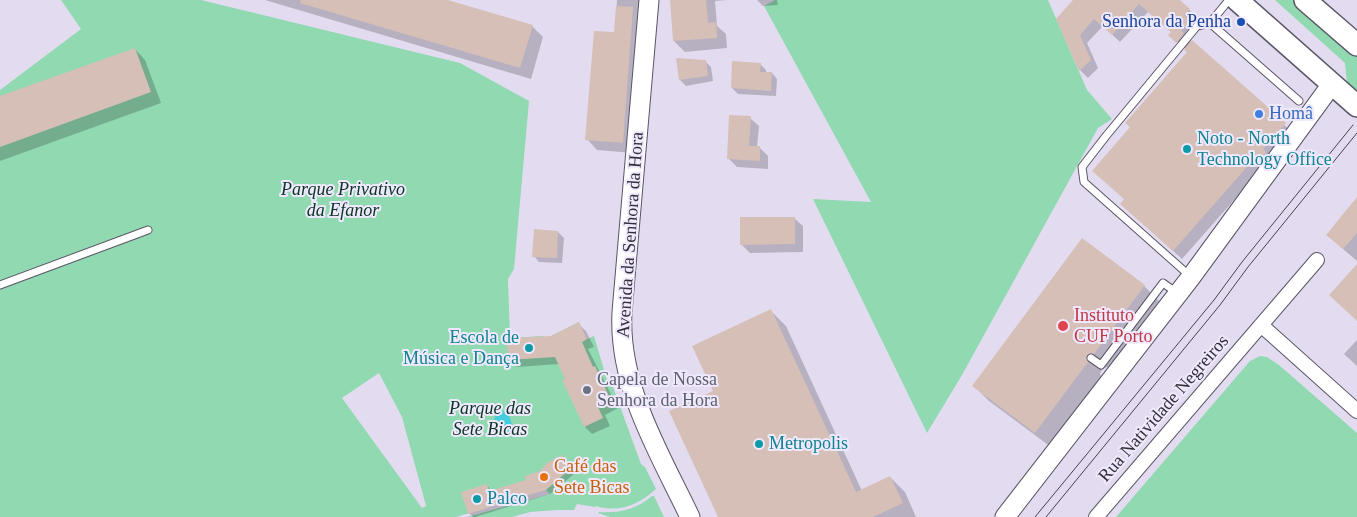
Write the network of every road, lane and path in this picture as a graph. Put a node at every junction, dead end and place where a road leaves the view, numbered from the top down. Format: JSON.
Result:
{"nodes":[{"id":1,"x":650,"y":0,"type":"edge"},
{"id":2,"x":1229,"y":0,"type":"edge"},
{"id":3,"x":1237,"y":0,"type":"edge"},
{"id":4,"x":1305,"y":0,"type":"edge"},
{"id":5,"x":1210,"y":23,"type":"junction"},
{"id":6,"x":1357,"y":45,"type":"edge"},
{"id":7,"x":1332,"y":84,"type":"junction"},
{"id":8,"x":1299,"y":101,"type":"dead end"},
{"id":9,"x":1357,"y":106,"type":"edge"},
{"id":10,"x":148,"y":230,"type":"dead end"},
{"id":11,"x":1317,"y":260,"type":"dead end"},
{"id":12,"x":1191,"y":277,"type":"junction"},
{"id":13,"x":0,"y":286,"type":"edge"},
{"id":14,"x":1177,"y":294,"type":"junction"},
{"id":15,"x":1261,"y":325,"type":"junction"},
{"id":16,"x":1091,"y":358,"type":"dead end"},
{"id":17,"x":1357,"y":411,"type":"edge"},
{"id":18,"x":690,"y":517,"type":"edge"},
{"id":19,"x":1005,"y":517,"type":"edge"},
{"id":20,"x":1096,"y":517,"type":"edge"}],
"edges":[{"from":1,"to":18,"type":"street","name":"Avenida da Senhora da Hora"},
{"from":2,"to":5,"type":"lane"},
{"from":3,"to":7,"type":"main road"},
{"from":4,"to":6,"type":"main road"},
{"from":5,"to":8,"type":"lane"},
{"from":5,"to":12,"type":"lane"},
{"from":7,"to":9,"type":"main road"},
{"from":7,"to":12,"type":"street"},
{"from":10,"to":13,"type":"lane"},
{"from":11,"to":15,"type":"street","name":"Rua Natividade Negreiros"},
{"from":12,"to":14,"type":"street"},
{"from":14,"to":16,"type":"lane"},
{"from":14,"to":19,"type":"street"},
{"from":15,"to":17,"type":"street"},
{"from":15,"to":20,"type":"street","name":"Rua Natividade Negreiros"}]}
